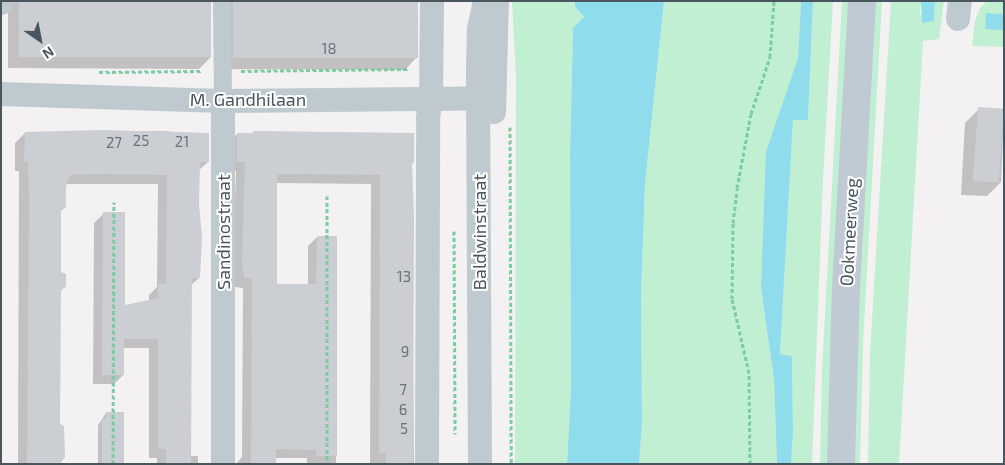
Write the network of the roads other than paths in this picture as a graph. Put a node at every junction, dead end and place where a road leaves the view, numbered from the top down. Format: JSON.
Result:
{"nodes":[{"id":1,"x":222,"y":1,"type":"edge"},
{"id":2,"x":432,"y":1,"type":"edge"},
{"id":3,"x":485,"y":1,"type":"edge"},
{"id":4,"x":496,"y":1,"type":"edge"},
{"id":5,"x":862,"y":1,"type":"edge"},
{"id":6,"x":1,"y":94,"type":"edge"},
{"id":7,"x":486,"y":97,"type":"junction"},
{"id":8,"x":432,"y":98,"type":"junction"},
{"id":9,"x":223,"y":101,"type":"junction"},
{"id":10,"x":222,"y":464,"type":"edge"},
{"id":11,"x":427,"y":464,"type":"edge"},
{"id":12,"x":480,"y":464,"type":"edge"},
{"id":13,"x":490,"y":464,"type":"edge"},
{"id":14,"x":841,"y":464,"type":"edge"}],
"edges":[{"from":1,"to":9,"type":"street","name":"Sandinostraat"},
{"from":2,"to":8,"type":"street"},
{"from":3,"to":7,"type":"street","name":"Baldwinstraat"},
{"from":4,"to":7,"type":"street","name":"Baldwinstraat"},
{"from":5,"to":14,"type":"main road","name":"Ookmeerweg"},
{"from":6,"to":9,"type":"street","name":"M. Gandhilaan"},
{"from":7,"to":8,"type":"street","name":"M. Gandhilaan"},
{"from":7,"to":12,"type":"street","name":"Baldwinstraat"},
{"from":7,"to":13,"type":"street","name":"Baldwinstraat"},
{"from":8,"to":9,"type":"street","name":"M. Gandhilaan"},
{"from":8,"to":11,"type":"street"},
{"from":9,"to":10,"type":"street","name":"Sandinostraat"}]}
